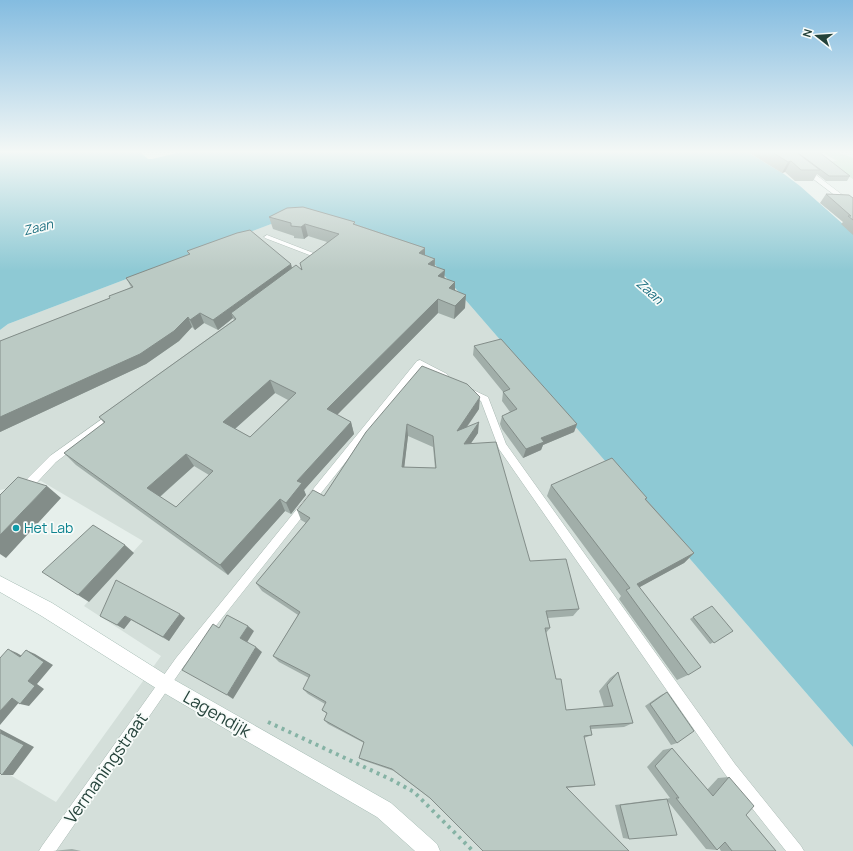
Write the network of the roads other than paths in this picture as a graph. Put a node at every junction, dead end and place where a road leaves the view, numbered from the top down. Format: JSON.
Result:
{"nodes":[{"id":1,"x":834,"y":192,"type":"edge"},
{"id":2,"x":853,"y":207,"type":"edge"},
{"id":3,"x":267,"y":237,"type":"dead end"},
{"id":4,"x":312,"y":264,"type":"edge"},
{"id":5,"x":116,"y":412,"type":"edge"},
{"id":6,"x":16,"y":497,"type":"edge"},
{"id":7,"x":0,"y":584,"type":"edge"},
{"id":8,"x":165,"y":684,"type":"junction"},
{"id":9,"x":47,"y":851,"type":"edge"},
{"id":10,"x":430,"y":851,"type":"edge"},
{"id":11,"x":796,"y":851,"type":"edge"}],
"edges":[{"from":1,"to":2,"type":"street"},
{"from":3,"to":4,"type":"lane"},
{"from":5,"to":6,"type":"lane"},
{"from":7,"to":8,"type":"street","name":"Lagendijk"},
{"from":8,"to":9,"type":"lane","name":"Vermaningstraat"},
{"from":8,"to":10,"type":"street","name":"Lagendijk"},
{"from":8,"to":11,"type":"lane","name":"Vermaningstraat"}]}
